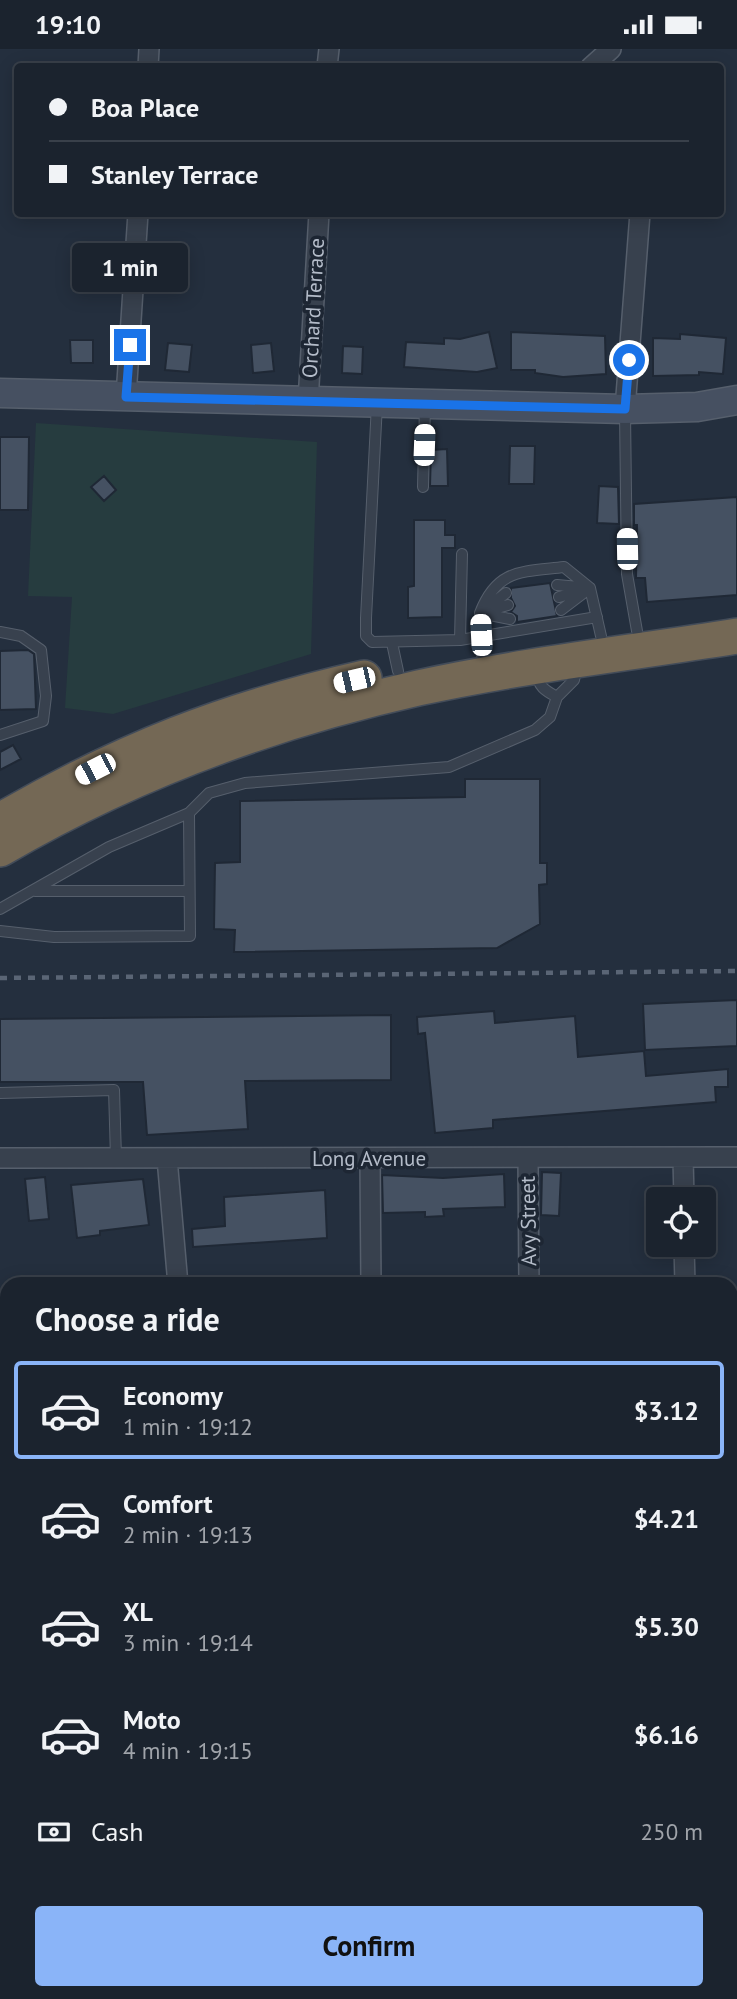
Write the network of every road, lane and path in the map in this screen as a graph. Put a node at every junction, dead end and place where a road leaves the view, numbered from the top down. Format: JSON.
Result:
{"nodes":[{"id":1,"x":611,"y":49,"type":"edge"},
{"id":2,"x":595,"y":63,"type":"edge"},
{"id":3,"x":138,"y":217,"type":"edge"},
{"id":4,"x":319,"y":217,"type":"edge"},
{"id":5,"x":640,"y":217,"type":"edge"},
{"id":6,"x":0,"y":393,"type":"edge"},
{"id":7,"x":126,"y":397,"type":"junction"},
{"id":8,"x":737,"y":400,"type":"edge"},
{"id":9,"x":308,"y":402,"type":"junction"},
{"id":10,"x":377,"y":404,"type":"junction"},
{"id":11,"x":425,"y":405,"type":"junction"},
{"id":12,"x":625,"y":409,"type":"junction"},
{"id":13,"x":423,"y":487,"type":"dead end"},
{"id":14,"x":462,"y":554,"type":"dead end"},
{"id":15,"x":556,"y":585,"type":"dead end"},
{"id":16,"x":590,"y":588,"type":"junction"},
{"id":17,"x":506,"y":593,"type":"dead end"},
{"id":18,"x":559,"y":597,"type":"dead end"},
{"id":19,"x":508,"y":605,"type":"dead end"},
{"id":20,"x":561,"y":610,"type":"dead end"},
{"id":21,"x":480,"y":613,"type":"junction"},
{"id":22,"x":737,"y":615,"type":"edge"},
{"id":23,"x":510,"y":619,"type":"dead end"},
{"id":24,"x":638,"y":631,"type":"junction"},
{"id":25,"x":0,"y":632,"type":"edge"},
{"id":26,"x":737,"y":636,"type":"edge"},
{"id":27,"x":592,"y":638,"type":"junction"},
{"id":28,"x":474,"y":643,"type":"junction"},
{"id":29,"x":395,"y":657,"type":"junction"},
{"id":30,"x":537,"y":668,"type":"junction"},
{"id":31,"x":557,"y":697,"type":"junction"},
{"id":32,"x":0,"y":735,"type":"edge"},
{"id":33,"x":189,"y":813,"type":"junction"},
{"id":34,"x":0,"y":821,"type":"edge"},
{"id":35,"x":0,"y":849,"type":"edge"},
{"id":36,"x":34,"y":891,"type":"junction"},
{"id":37,"x":189,"y":891,"type":"junction"},
{"id":38,"x":0,"y":909,"type":"edge"},
{"id":39,"x":0,"y":932,"type":"edge"},
{"id":40,"x":0,"y":1093,"type":"edge"},
{"id":41,"x":737,"y":1157,"type":"edge"},
{"id":42,"x":0,"y":1158,"type":"edge"},
{"id":43,"x":116,"y":1158,"type":"junction"},
{"id":44,"x":167,"y":1158,"type":"junction"},
{"id":45,"x":370,"y":1158,"type":"junction"},
{"id":46,"x":528,"y":1158,"type":"junction"},
{"id":47,"x":683,"y":1158,"type":"junction"},
{"id":48,"x":684,"y":1187,"type":"edge"},
{"id":49,"x":684,"y":1257,"type":"edge"},
{"id":50,"x":177,"y":1277,"type":"edge"},
{"id":51,"x":371,"y":1277,"type":"edge"},
{"id":52,"x":529,"y":1277,"type":"edge"},
{"id":53,"x":685,"y":1277,"type":"edge"}],
"edges":[{"from":1,"to":2,"type":"street"},
{"from":3,"to":7,"type":"street"},
{"from":4,"to":9,"type":"street","name":"Orchard Terrace"},
{"from":5,"to":12,"type":"street"},
{"from":6,"to":7,"type":"main road"},
{"from":7,"to":9,"type":"main road"},
{"from":8,"to":12,"type":"main road"},
{"from":9,"to":10,"type":"main road"},
{"from":10,"to":11,"type":"main road"},
{"from":10,"to":29,"type":"lane"},
{"from":11,"to":12,"type":"main road"},
{"from":11,"to":13,"type":"lane"},
{"from":12,"to":24,"type":"lane"},
{"from":14,"to":28,"type":"lane"},
{"from":15,"to":16,"type":"lane"},
{"from":16,"to":18,"type":"lane"},
{"from":16,"to":20,"type":"lane"},
{"from":16,"to":21,"type":"lane"},
{"from":16,"to":27,"type":"lane"},
{"from":17,"to":21,"type":"lane"},
{"from":19,"to":21,"type":"lane"},
{"from":21,"to":23,"type":"lane"},
{"from":21,"to":28,"type":"lane"},
{"from":22,"to":24,"type":"highway"},
{"from":24,"to":27,"type":"highway"},
{"from":25,"to":32,"type":"lane"},
{"from":26,"to":27,"type":"highway"},
{"from":27,"to":28,"type":"highway"},
{"from":27,"to":30,"type":"highway"},
{"from":27,"to":31,"type":"lane"},
{"from":28,"to":29,"type":"highway"},
{"from":29,"to":34,"type":"highway"},
{"from":30,"to":31,"type":"lane"},
{"from":30,"to":35,"type":"highway"},
{"from":31,"to":33,"type":"lane"},
{"from":33,"to":36,"type":"lane"},
{"from":33,"to":37,"type":"lane"},
{"from":36,"to":37,"type":"lane"},
{"from":36,"to":38,"type":"lane"},
{"from":37,"to":39,"type":"lane"},
{"from":40,"to":43,"type":"lane"},
{"from":41,"to":47,"type":"street","name":"Long Avenue"},
{"from":42,"to":43,"type":"street","name":"Long Avenue"},
{"from":43,"to":44,"type":"street","name":"Long Avenue"},
{"from":44,"to":45,"type":"street","name":"Long Avenue"},
{"from":44,"to":50,"type":"street"},
{"from":45,"to":46,"type":"street","name":"Long Avenue"},
{"from":45,"to":51,"type":"street"},
{"from":46,"to":47,"type":"street","name":"Long Avenue"},
{"from":46,"to":52,"type":"street","name":"Avy Street"},
{"from":47,"to":48,"type":"street"},
{"from":49,"to":53,"type":"street"}]}
